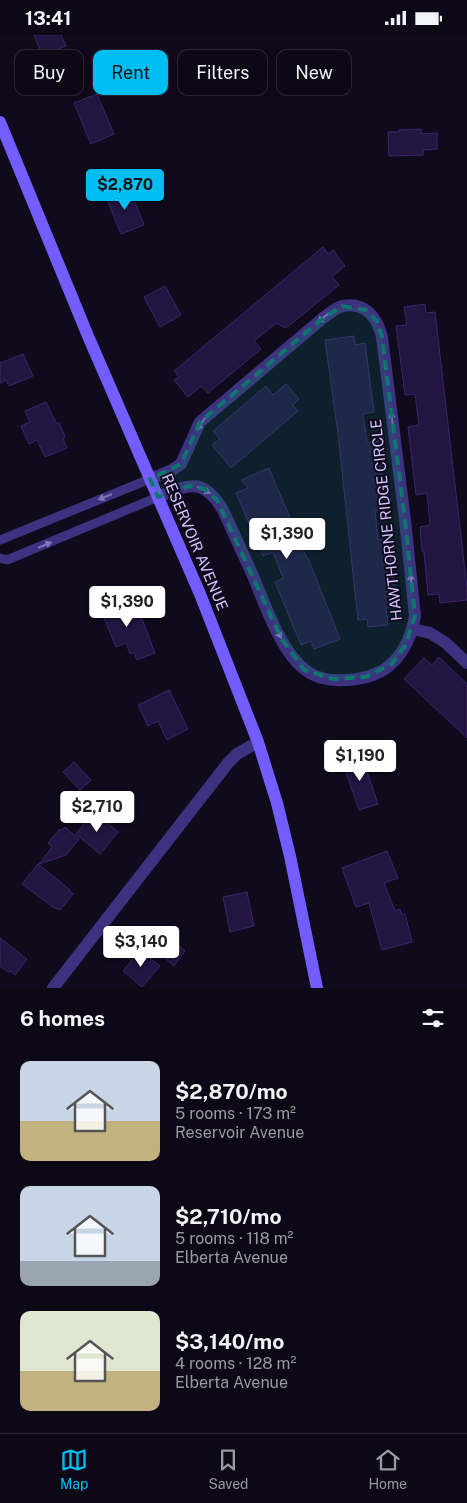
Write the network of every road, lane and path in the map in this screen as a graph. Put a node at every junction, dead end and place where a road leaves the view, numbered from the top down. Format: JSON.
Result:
{"nodes":[{"id":1,"x":0,"y":122,"type":"edge"},
{"id":2,"x":150,"y":479,"type":"junction"},
{"id":3,"x":158,"y":497,"type":"junction"},
{"id":4,"x":0,"y":540,"type":"edge"},
{"id":5,"x":0,"y":559,"type":"edge"},
{"id":6,"x":413,"y":629,"type":"junction"},
{"id":7,"x":467,"y":663,"type":"edge"},
{"id":8,"x":258,"y":741,"type":"junction"},
{"id":9,"x":53,"y":988,"type":"edge"},
{"id":10,"x":317,"y":988,"type":"edge"}],
"edges":[{"from":1,"to":2,"type":"main road","name":"RESERVOIR AVENUE"},
{"from":2,"to":3,"type":"main road","name":"RESERVOIR AVENUE"},
{"from":2,"to":4,"type":"lane","one_way":true},
{"from":6,"to":2,"type":"street","name":"HAWTHORNE RIDGE CIRCLE","one_way":true},
{"from":5,"to":3,"type":"lane","one_way":true},
{"from":3,"to":6,"type":"street","name":"HAWTHORNE RIDGE CIRCLE","one_way":true},
{"from":3,"to":8,"type":"main road","name":"RESERVOIR AVENUE"},
{"from":6,"to":7,"type":"street"},
{"from":8,"to":9,"type":"street"},
{"from":8,"to":10,"type":"main road","name":"RESERVOIR AVENUE"}]}
